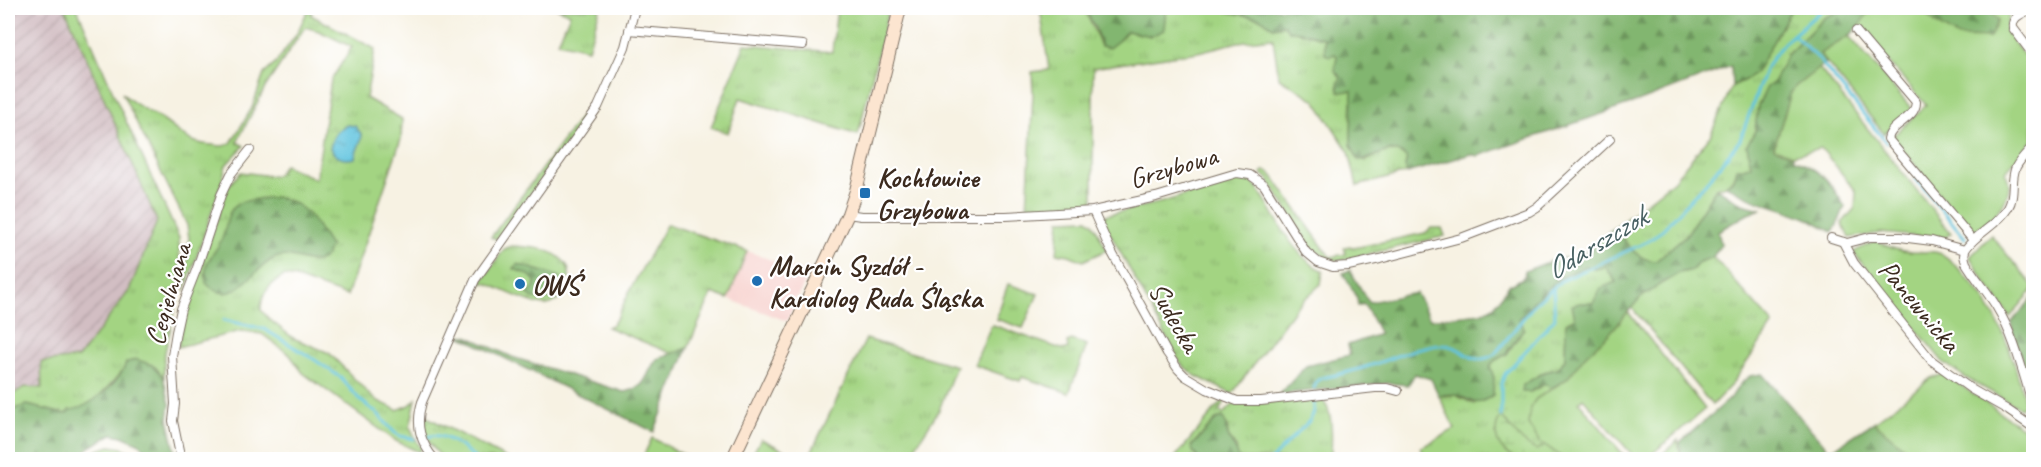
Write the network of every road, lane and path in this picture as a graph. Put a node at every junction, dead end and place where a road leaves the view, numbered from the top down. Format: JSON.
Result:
{"nodes":[{"id":1,"x":635,"y":8,"type":"edge"},
{"id":2,"x":900,"y":8,"type":"edge"},
{"id":3,"x":2033,"y":8,"type":"edge"},
{"id":4,"x":629,"y":30,"type":"junction"},
{"id":5,"x":1856,"y":32,"type":"dead end"},
{"id":6,"x":803,"y":45,"type":"dead end"},
{"id":7,"x":2034,"y":56,"type":"edge"},
{"id":8,"x":1610,"y":139,"type":"dead end"},
{"id":9,"x":2034,"y":146,"type":"edge"},
{"id":10,"x":250,"y":150,"type":"dead end"},
{"id":11,"x":1093,"y":211,"type":"junction"},
{"id":12,"x":848,"y":214,"type":"junction"},
{"id":13,"x":1831,"y":238,"type":"dead end"},
{"id":14,"x":1973,"y":240,"type":"junction"},
{"id":15,"x":1843,"y":242,"type":"junction"},
{"id":16,"x":1965,"y":250,"type":"junction"},
{"id":17,"x":1398,"y":391,"type":"dead end"},
{"id":18,"x":2034,"y":408,"type":"edge"},
{"id":19,"x":2034,"y":428,"type":"edge"},
{"id":20,"x":181,"y":459,"type":"edge"},
{"id":21,"x":435,"y":459,"type":"edge"},
{"id":22,"x":732,"y":459,"type":"edge"}],
"edges":[{"from":1,"to":4,"type":"street"},
{"from":2,"to":12,"type":"street"},
{"from":3,"to":7,"type":"street"},
{"from":4,"to":6,"type":"street"},
{"from":4,"to":21,"type":"street"},
{"from":5,"to":14,"type":"street"},
{"from":8,"to":11,"type":"street","name":"Grzybowa"},
{"from":9,"to":14,"type":"street"},
{"from":10,"to":20,"type":"street","name":"Cegielniana"},
{"from":11,"to":12,"type":"street","name":"Grzybowa"},
{"from":11,"to":17,"type":"street","name":"Sudecka"},
{"from":12,"to":22,"type":"street"},
{"from":13,"to":15,"type":"street"},
{"from":14,"to":16,"type":"street"},
{"from":15,"to":16,"type":"street"},
{"from":15,"to":19,"type":"street","name":"Panewnicka"},
{"from":16,"to":18,"type":"street"}]}
